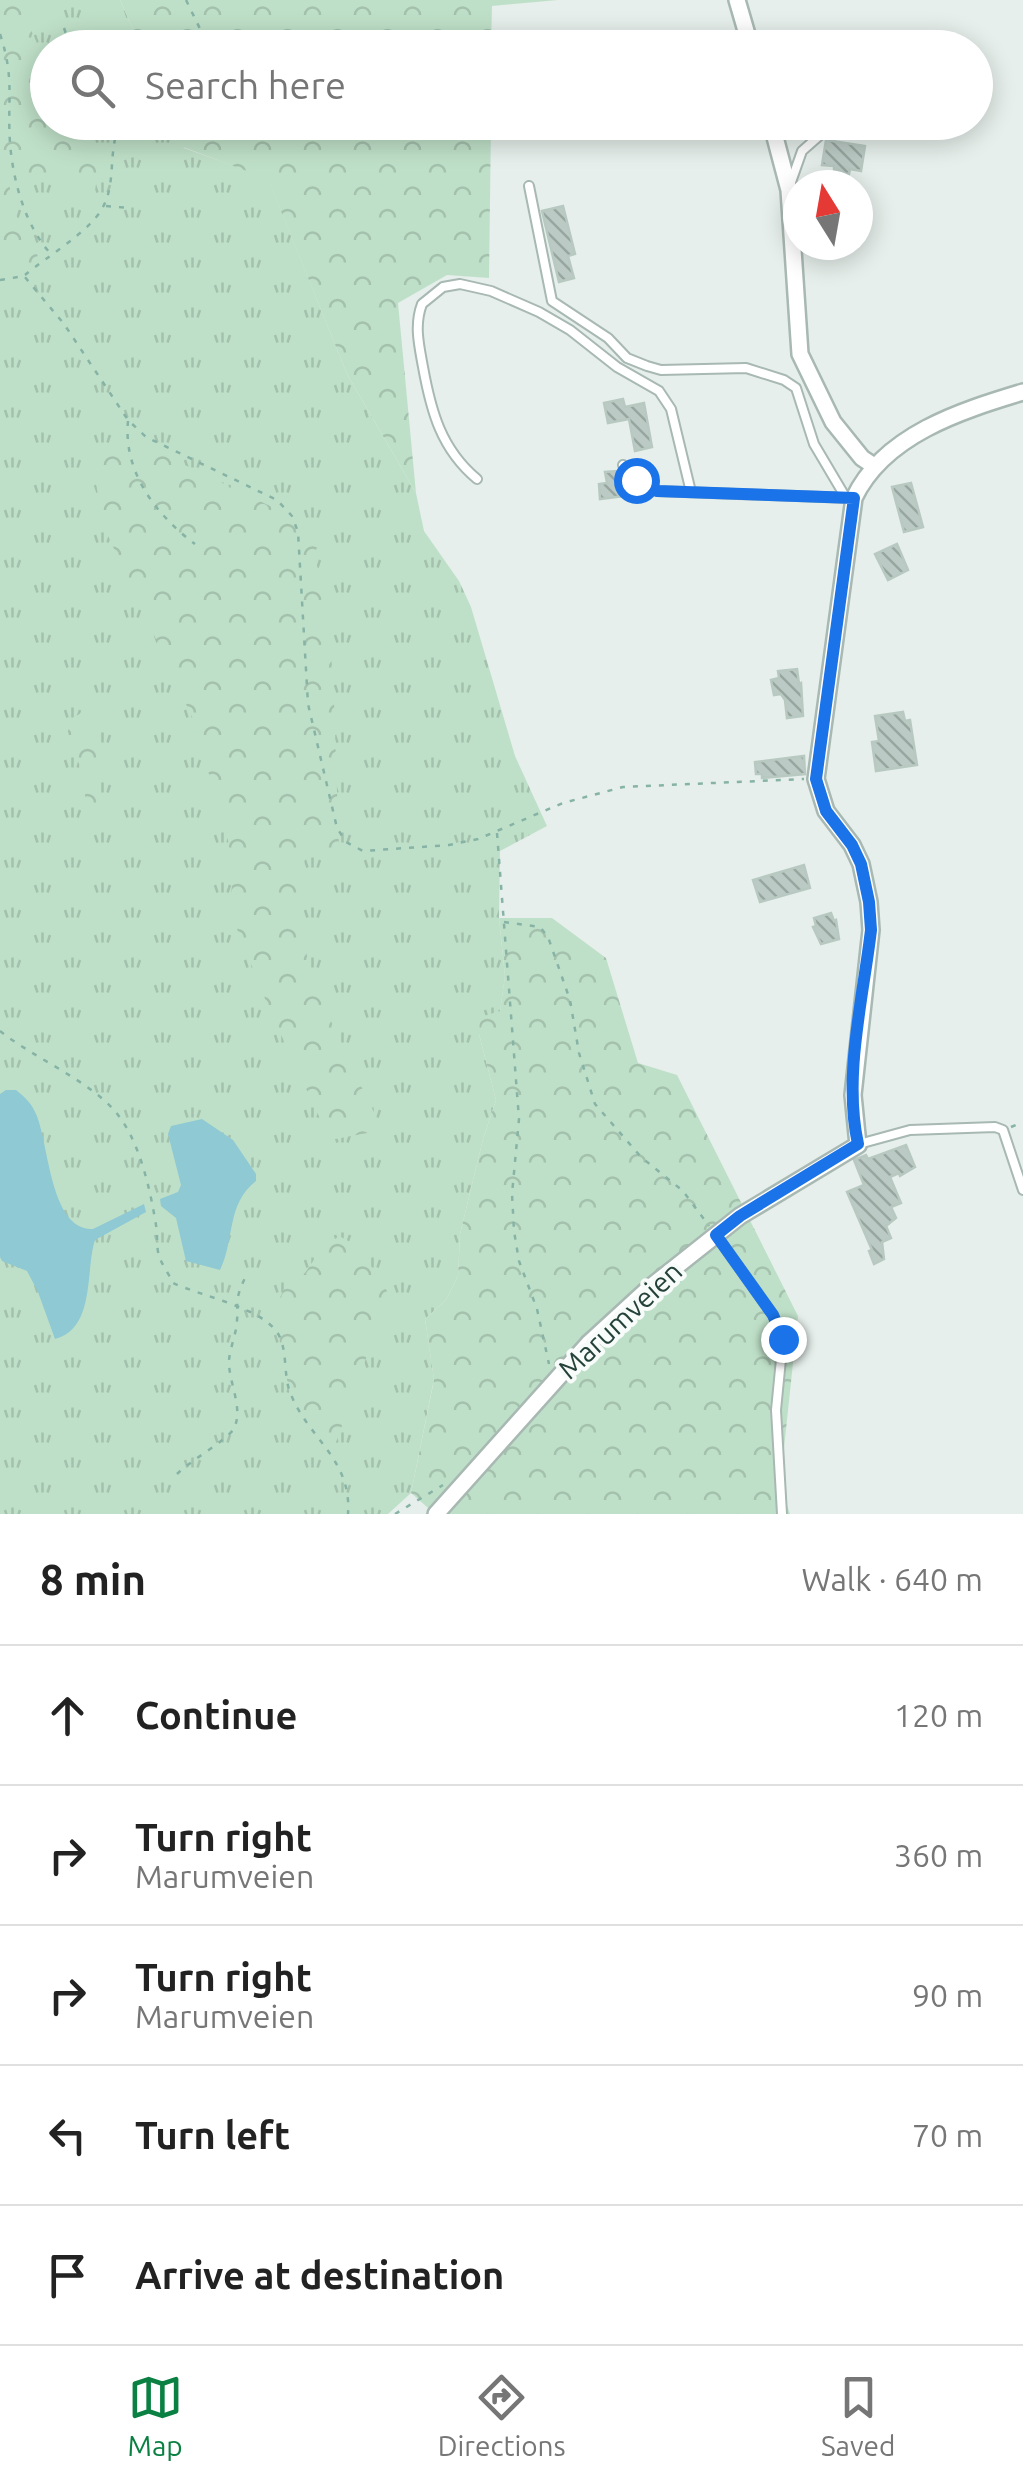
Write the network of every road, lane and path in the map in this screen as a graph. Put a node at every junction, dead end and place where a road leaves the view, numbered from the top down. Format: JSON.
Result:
{"nodes":[{"id":1,"x":186,"y":0,"type":"edge"},
{"id":2,"x":736,"y":0,"type":"edge"},
{"id":3,"x":201,"y":30,"type":"edge"},
{"id":4,"x":745,"y":30,"type":"edge"},
{"id":5,"x":0,"y":34,"type":"edge"},
{"id":6,"x":113,"y":140,"type":"edge"},
{"id":7,"x":776,"y":140,"type":"edge"},
{"id":8,"x":816,"y":140,"type":"edge"},
{"id":9,"x":784,"y":170,"type":"edge"},
{"id":10,"x":796,"y":170,"type":"edge"},
{"id":11,"x":529,"y":186,"type":"dead end"},
{"id":12,"x":104,"y":206,"type":"junction"},
{"id":13,"x":130,"y":208,"type":"dead end"},
{"id":14,"x":50,"y":253,"type":"junction"},
{"id":15,"x":794,"y":260,"type":"edge"},
{"id":16,"x":24,"y":276,"type":"junction"},
{"id":17,"x":0,"y":280,"type":"edge"},
{"id":18,"x":796,"y":388,"type":"junction"},
{"id":19,"x":816,"y":390,"type":"junction"},
{"id":20,"x":1023,"y":392,"type":"edge"},
{"id":21,"x":128,"y":420,"type":"junction"},
{"id":22,"x":623,"y":465,"type":"dead end"},
{"id":23,"x":874,"y":466,"type":"junction"},
{"id":24,"x":476,"y":479,"type":"dead end"},
{"id":25,"x":691,"y":492,"type":"junction"},
{"id":26,"x":850,"y":498,"type":"junction"},
{"id":27,"x":195,"y":544,"type":"dead end"},
{"id":28,"x":816,"y":779,"type":"junction"},
{"id":29,"x":496,"y":832,"type":"junction"},
{"id":30,"x":504,"y":922,"type":"junction"},
{"id":31,"x":0,"y":1031,"type":"edge"},
{"id":32,"x":858,"y":1144,"type":"junction"},
{"id":33,"x":1023,"y":1190,"type":"edge"},
{"id":34,"x":716,"y":1235,"type":"junction"},
{"id":35,"x":246,"y":1276,"type":"dead end"},
{"id":36,"x":236,"y":1308,"type":"junction"},
{"id":37,"x":553,"y":1382,"type":"junction"},
{"id":38,"x":177,"y":1474,"type":"dead end"},
{"id":39,"x":444,"y":1484,"type":"dead end"},
{"id":40,"x":439,"y":1513,"type":"edge"},
{"id":41,"x":348,"y":1514,"type":"edge"},
{"id":42,"x":395,"y":1514,"type":"edge"},
{"id":43,"x":782,"y":1514,"type":"edge"}],
"edges":[{"from":1,"to":3,"type":"path"},
{"from":2,"to":4,"type":"street"},
{"from":5,"to":14,"type":"path"},
{"from":6,"to":12,"type":"path"},
{"from":7,"to":9,"type":"street"},
{"from":8,"to":10,"type":"lane"},
{"from":11,"to":18,"type":"lane"},
{"from":12,"to":13,"type":"path"},
{"from":12,"to":14,"type":"path"},
{"from":14,"to":16,"type":"path"},
{"from":15,"to":19,"type":"street"},
{"from":16,"to":17,"type":"path"},
{"from":16,"to":21,"type":"path"},
{"from":18,"to":19,"type":"lane"},
{"from":18,"to":26,"type":"lane"},
{"from":19,"to":23,"type":"street"},
{"from":20,"to":23,"type":"street"},
{"from":21,"to":27,"type":"path"},
{"from":21,"to":29,"type":"path"},
{"from":22,"to":25,"type":"lane"},
{"from":23,"to":26,"type":"street"},
{"from":24,"to":25,"type":"lane"},
{"from":25,"to":26,"type":"lane"},
{"from":26,"to":28,"type":"street"},
{"from":28,"to":29,"type":"path"},
{"from":28,"to":32,"type":"street"},
{"from":29,"to":30,"type":"path"},
{"from":30,"to":34,"type":"path"},
{"from":30,"to":37,"type":"path"},
{"from":31,"to":36,"type":"path"},
{"from":32,"to":33,"type":"lane"},
{"from":32,"to":34,"type":"street","name":"Marumveien"},
{"from":34,"to":37,"type":"street","name":"Marumveien"},
{"from":34,"to":43,"type":"lane"},
{"from":35,"to":36,"type":"path"},
{"from":36,"to":38,"type":"path"},
{"from":36,"to":41,"type":"path"},
{"from":37,"to":40,"type":"street","name":"Marumveien"},
{"from":39,"to":42,"type":"path"}]}
